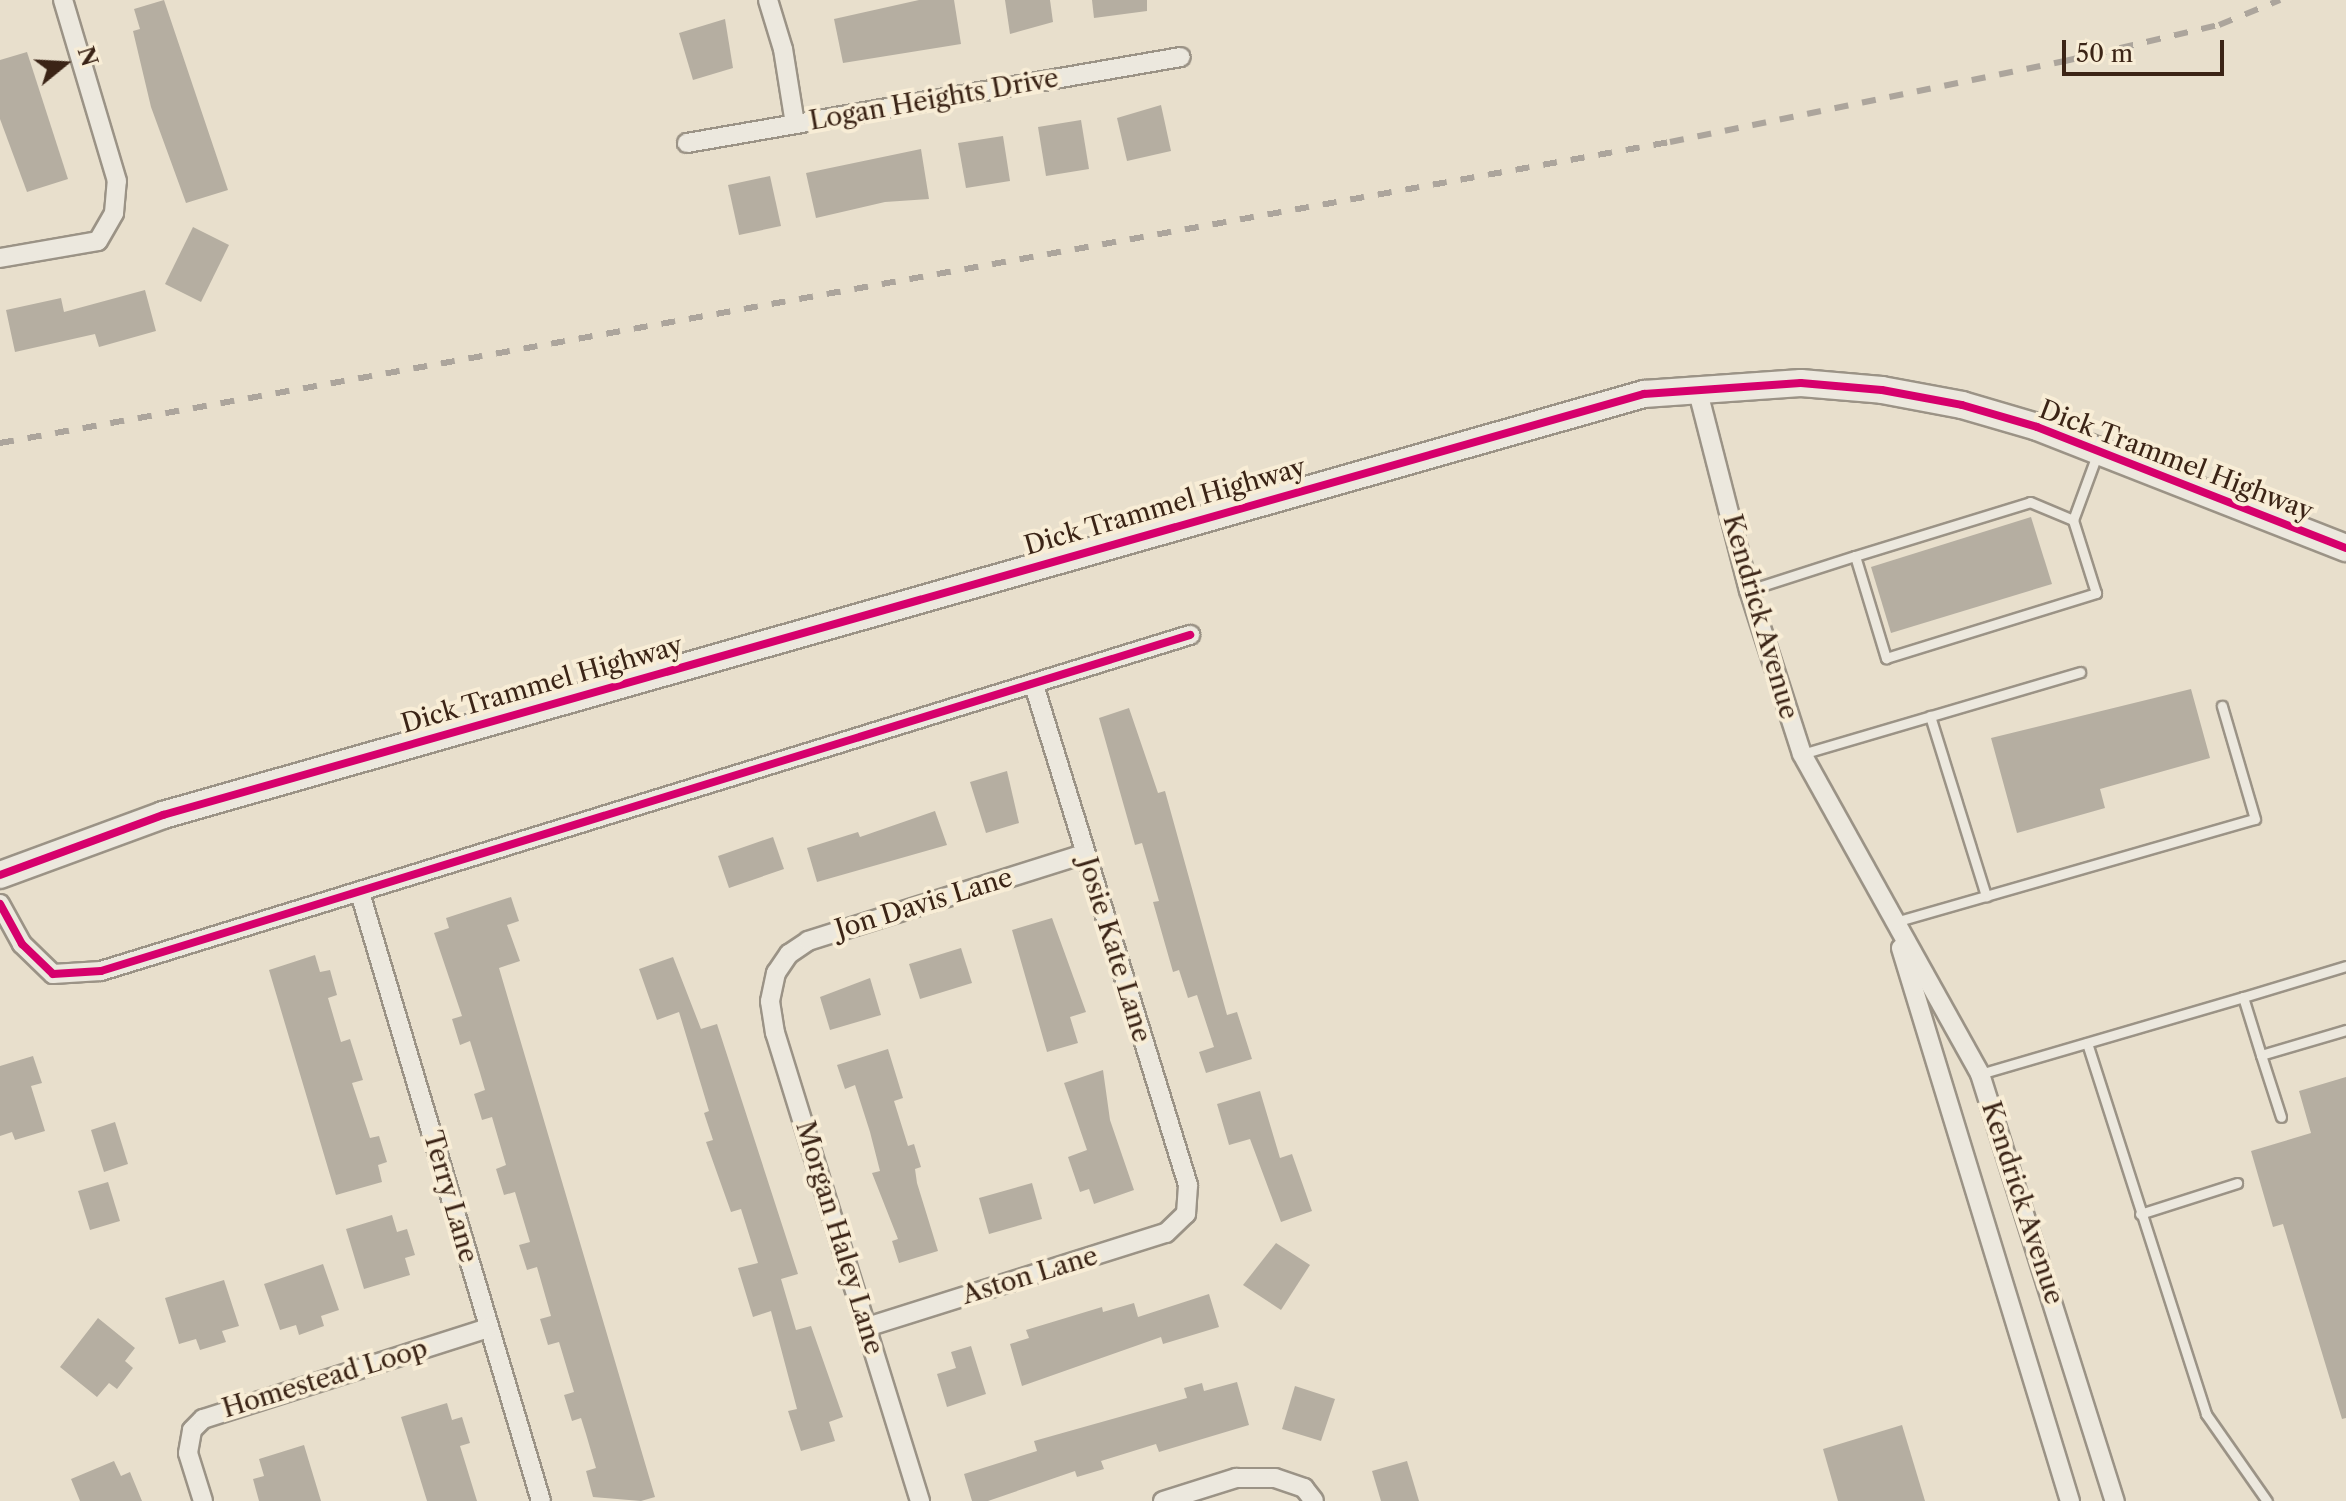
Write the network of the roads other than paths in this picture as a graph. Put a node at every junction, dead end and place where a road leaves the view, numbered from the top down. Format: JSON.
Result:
{"nodes":[{"id":1,"x":63,"y":0,"type":"edge"},
{"id":2,"x":768,"y":0,"type":"edge"},
{"id":3,"x":1181,"y":57,"type":"dead end"},
{"id":4,"x":795,"y":124,"type":"junction"},
{"id":5,"x":687,"y":143,"type":"dead end"},
{"id":6,"x":0,"y":258,"type":"edge"},
{"id":7,"x":1697,"y":388,"type":"junction"},
{"id":8,"x":2099,"y":451,"type":"junction"},
{"id":9,"x":2073,"y":520,"type":"junction"},
{"id":10,"x":2346,"y":548,"type":"edge"},
{"id":11,"x":1855,"y":556,"type":"junction"},
{"id":12,"x":1749,"y":590,"type":"junction"},
{"id":13,"x":1190,"y":635,"type":"dead end"},
{"id":14,"x":2080,"y":672,"type":"dead end"},
{"id":15,"x":1034,"y":685,"type":"junction"},
{"id":16,"x":2222,"y":706,"type":"dead end"},
{"id":17,"x":1930,"y":716,"type":"junction"},
{"id":18,"x":1802,"y":754,"type":"junction"},
{"id":19,"x":1084,"y":854,"type":"junction"},
{"id":20,"x":0,"y":875,"type":"edge"},
{"id":21,"x":360,"y":893,"type":"junction"},
{"id":22,"x":1986,"y":896,"type":"junction"},
{"id":23,"x":0,"y":904,"type":"edge"},
{"id":24,"x":1892,"y":923,"type":"junction"},
{"id":25,"x":2346,"y":966,"type":"edge"},
{"id":26,"x":776,"y":973,"type":"joint"},
{"id":27,"x":2243,"y":997,"type":"junction"},
{"id":28,"x":2346,"y":1030,"type":"edge"},
{"id":29,"x":2087,"y":1043,"type":"junction"},
{"id":30,"x":2261,"y":1055,"type":"junction"},
{"id":31,"x":1980,"y":1074,"type":"junction"},
{"id":32,"x":2281,"y":1117,"type":"dead end"},
{"id":33,"x":2237,"y":1183,"type":"dead end"},
{"id":34,"x":1186,"y":1214,"type":"joint"},
{"id":35,"x":2140,"y":1214,"type":"junction"},
{"id":36,"x":867,"y":1327,"type":"junction"},
{"id":37,"x":488,"y":1328,"type":"junction"},
{"id":38,"x":1309,"y":1495,"type":"edge"},
{"id":39,"x":203,"y":1501,"type":"edge"},
{"id":40,"x":541,"y":1501,"type":"edge"},
{"id":41,"x":920,"y":1501,"type":"edge"},
{"id":42,"x":1163,"y":1501,"type":"edge"},
{"id":43,"x":2070,"y":1501,"type":"edge"},
{"id":44,"x":2115,"y":1501,"type":"edge"},
{"id":45,"x":2267,"y":1501,"type":"edge"}],
"edges":[{"from":1,"to":6,"type":"street"},
{"from":2,"to":4,"type":"street"},
{"from":3,"to":4,"type":"street","name":"Logan Heights Drive"},
{"from":4,"to":5,"type":"street","name":"Logan Heights Drive"},
{"from":7,"to":8,"type":"main road","name":"Dick Trammel Highway"},
{"from":7,"to":12,"type":"street","name":"Kendrick Avenue"},
{"from":7,"to":20,"type":"main road","name":"Dick Trammel Highway"},
{"from":8,"to":9,"type":"lane"},
{"from":8,"to":10,"type":"main road","name":"Dick Trammel Highway"},
{"from":9,"to":11,"type":"lane"},
{"from":9,"to":11,"type":"lane"},
{"from":11,"to":12,"type":"lane"},
{"from":12,"to":18,"type":"street","name":"Kendrick Avenue"},
{"from":13,"to":15,"type":"street"},
{"from":14,"to":17,"type":"lane"},
{"from":15,"to":19,"type":"street","name":"Josie Kate Lane"},
{"from":15,"to":21,"type":"street"},
{"from":16,"to":22,"type":"lane"},
{"from":17,"to":18,"type":"lane"},
{"from":17,"to":22,"type":"lane"},
{"from":18,"to":24,"type":"street","name":"Kendrick Avenue"},
{"from":19,"to":26,"type":"street","name":"Jon Davis Lane"},
{"from":19,"to":34,"type":"street","name":"Josie Kate Lane"},
{"from":21,"to":23,"type":"street"},
{"from":21,"to":37,"type":"street","name":"Terry Lane"},
{"from":22,"to":24,"type":"lane"},
{"from":24,"to":31,"type":"street","name":"Kendrick Avenue"},
{"from":24,"to":43,"type":"street","name":"Kendrick Avenue"},
{"from":25,"to":27,"type":"lane"},
{"from":26,"to":36,"type":"street","name":"Morgan Haley Lane"},
{"from":27,"to":29,"type":"lane"},
{"from":27,"to":30,"type":"lane"},
{"from":28,"to":30,"type":"lane"},
{"from":29,"to":31,"type":"lane"},
{"from":29,"to":35,"type":"lane"},
{"from":30,"to":32,"type":"lane"},
{"from":31,"to":44,"type":"street","name":"Kendrick Avenue"},
{"from":33,"to":35,"type":"lane"},
{"from":34,"to":36,"type":"street","name":"Aston Lane"},
{"from":35,"to":45,"type":"lane"},
{"from":36,"to":41,"type":"street","name":"Morgan Haley Lane"},
{"from":37,"to":39,"type":"street","name":"Homestead Loop"},
{"from":37,"to":40,"type":"street","name":"Terry Lane"},
{"from":38,"to":42,"type":"street"}]}
